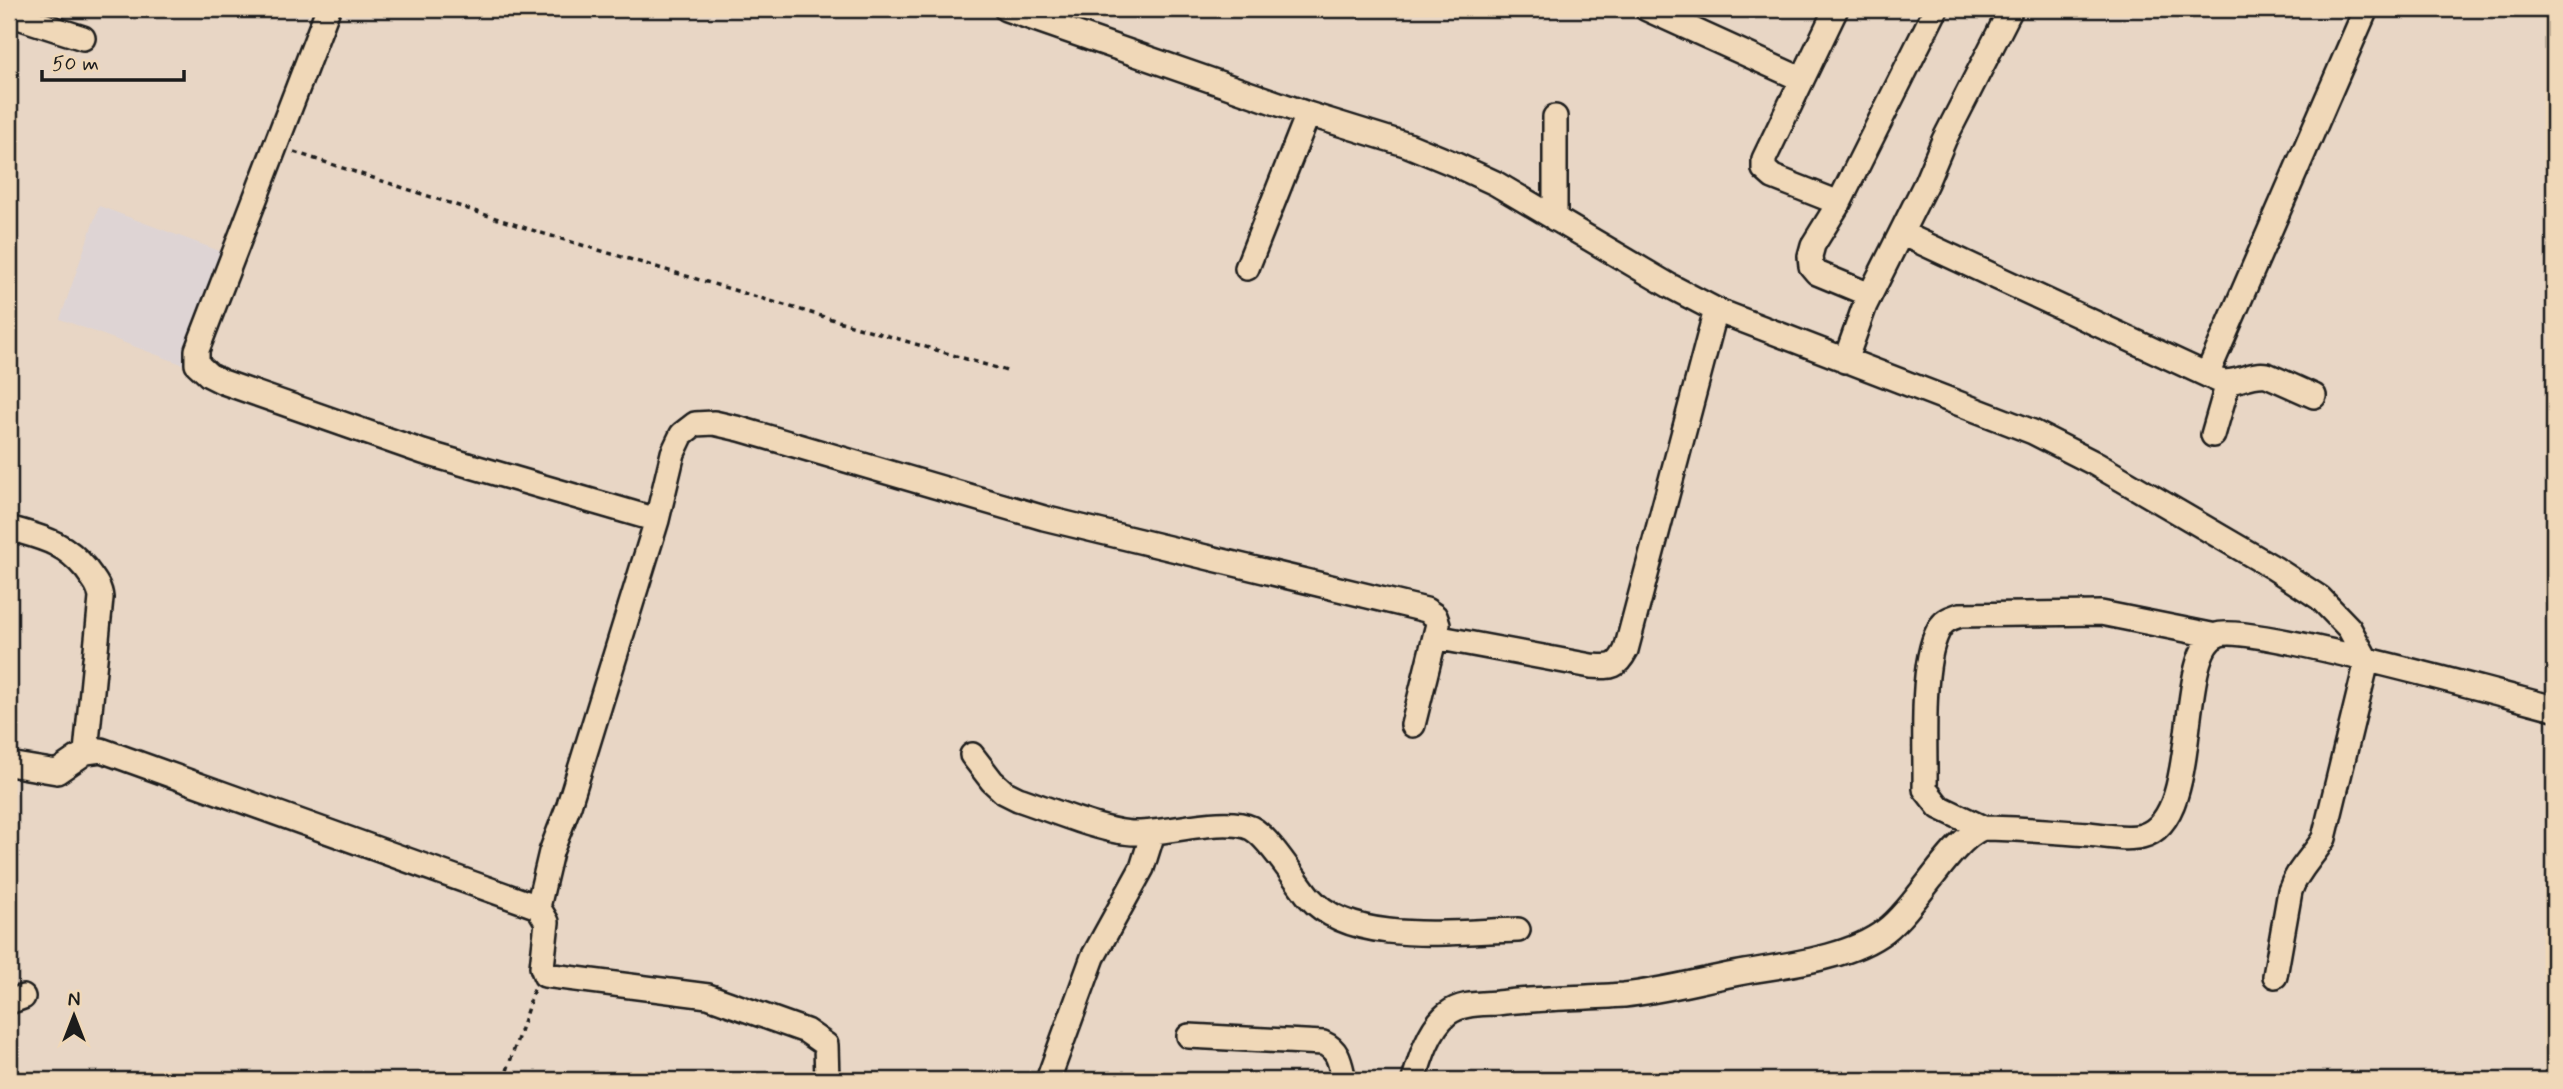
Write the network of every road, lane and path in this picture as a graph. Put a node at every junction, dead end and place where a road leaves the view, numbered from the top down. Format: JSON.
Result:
{"nodes":[{"id":1,"x":328,"y":9,"type":"edge"},
{"id":2,"x":1006,"y":9,"type":"edge"},
{"id":3,"x":1647,"y":9,"type":"edge"},
{"id":4,"x":1836,"y":9,"type":"edge"},
{"id":5,"x":1936,"y":9,"type":"edge"},
{"id":6,"x":2011,"y":9,"type":"edge"},
{"id":7,"x":2366,"y":9,"type":"edge"},
{"id":8,"x":9,"y":14,"type":"edge"},
{"id":9,"x":83,"y":38,"type":"dead end"},
{"id":10,"x":1801,"y":79,"type":"junction"},
{"id":11,"x":1308,"y":114,"type":"junction"},
{"id":12,"x":1555,"y":117,"type":"dead end"},
{"id":13,"x":275,"y":146,"type":"junction"},
{"id":14,"x":1839,"y":203,"type":"junction"},
{"id":15,"x":1555,"y":219,"type":"junction"},
{"id":16,"x":1901,"y":233,"type":"junction"},
{"id":17,"x":1247,"y":268,"type":"dead end"},
{"id":18,"x":1870,"y":295,"type":"junction"},
{"id":19,"x":1716,"y":310,"type":"junction"},
{"id":20,"x":1845,"y":361,"type":"junction"},
{"id":21,"x":1010,"y":372,"type":"dead end"},
{"id":22,"x":2218,"y":379,"type":"junction"},
{"id":23,"x":2314,"y":396,"type":"dead end"},
{"id":24,"x":2213,"y":435,"type":"dead end"},
{"id":25,"x":657,"y":520,"type":"junction"},
{"id":26,"x":9,"y":528,"type":"edge"},
{"id":27,"x":2216,"y":636,"type":"junction"},
{"id":28,"x":1435,"y":637,"type":"junction"},
{"id":29,"x":2367,"y":661,"type":"junction"},
{"id":30,"x":2554,"y":708,"type":"edge"},
{"id":31,"x":1413,"y":725,"type":"dead end"},
{"id":32,"x":86,"y":752,"type":"junction"},
{"id":33,"x":971,"y":755,"type":"dead end"},
{"id":34,"x":9,"y":764,"type":"edge"},
{"id":35,"x":1983,"y":828,"type":"junction"},
{"id":36,"x":1153,"y":832,"type":"junction"},
{"id":37,"x":538,"y":907,"type":"junction"},
{"id":38,"x":1518,"y":930,"type":"dead end"},
{"id":39,"x":542,"y":967,"type":"junction"},
{"id":40,"x":2275,"y":976,"type":"dead end"},
{"id":41,"x":1189,"y":1036,"type":"dead end"},
{"id":42,"x":504,"y":1080,"type":"edge"},
{"id":43,"x":827,"y":1080,"type":"edge"},
{"id":44,"x":1048,"y":1080,"type":"edge"},
{"id":45,"x":1344,"y":1080,"type":"edge"},
{"id":46,"x":1414,"y":1080,"type":"edge"}],
"edges":[{"from":1,"to":13,"type":"street"},
{"from":2,"to":11,"type":"street"},
{"from":3,"to":10,"type":"street"},
{"from":4,"to":10,"type":"street"},
{"from":5,"to":14,"type":"street"},
{"from":6,"to":16,"type":"street"},
{"from":7,"to":22,"type":"street"},
{"from":8,"to":9,"type":"street"},
{"from":10,"to":14,"type":"street"},
{"from":11,"to":15,"type":"street"},
{"from":11,"to":17,"type":"street"},
{"from":12,"to":15,"type":"street"},
{"from":13,"to":21,"type":"path"},
{"from":13,"to":25,"type":"street"},
{"from":14,"to":18,"type":"street"},
{"from":15,"to":19,"type":"street"},
{"from":16,"to":18,"type":"street"},
{"from":16,"to":22,"type":"street"},
{"from":18,"to":20,"type":"street"},
{"from":19,"to":20,"type":"street"},
{"from":19,"to":28,"type":"street"},
{"from":20,"to":29,"type":"street"},
{"from":22,"to":23,"type":"street"},
{"from":22,"to":24,"type":"street"},
{"from":25,"to":28,"type":"street"},
{"from":25,"to":37,"type":"street"},
{"from":26,"to":32,"type":"street"},
{"from":27,"to":29,"type":"street"},
{"from":27,"to":35,"type":"street"},
{"from":27,"to":35,"type":"street"},
{"from":28,"to":31,"type":"street"},
{"from":29,"to":30,"type":"street"},
{"from":29,"to":40,"type":"street"},
{"from":32,"to":34,"type":"street"},
{"from":32,"to":37,"type":"street"},
{"from":33,"to":36,"type":"street"},
{"from":35,"to":46,"type":"street"},
{"from":36,"to":38,"type":"street"},
{"from":36,"to":44,"type":"street"},
{"from":37,"to":39,"type":"street"},
{"from":39,"to":42,"type":"path"},
{"from":39,"to":43,"type":"street"},
{"from":41,"to":45,"type":"street"}]}
